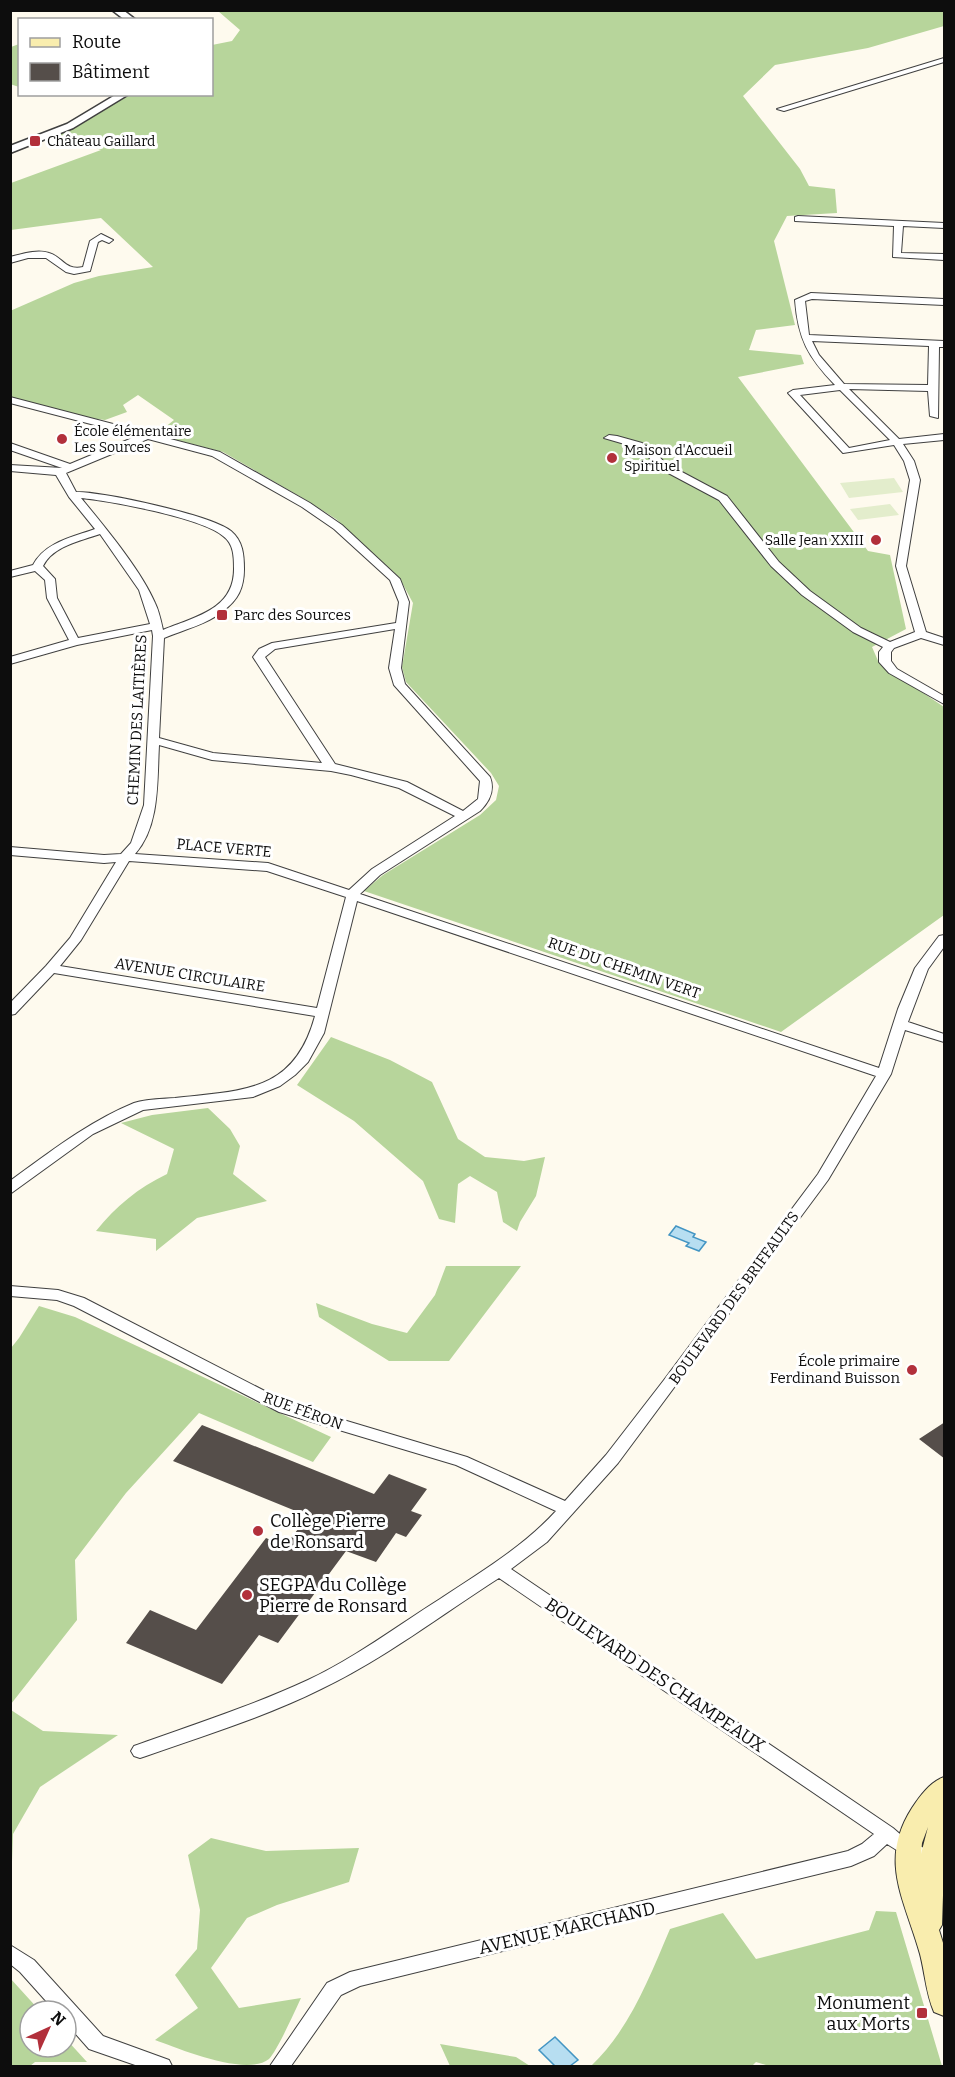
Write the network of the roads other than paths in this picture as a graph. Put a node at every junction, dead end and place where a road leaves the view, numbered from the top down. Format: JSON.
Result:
{"nodes":[{"id":1,"x":116,"y":10,"type":"edge"},
{"id":2,"x":129,"y":18,"type":"edge"},
{"id":3,"x":945,"y":60,"type":"edge"},
{"id":4,"x":122,"y":96,"type":"edge"},
{"id":5,"x":781,"y":109,"type":"dead end"},
{"id":6,"x":10,"y":150,"type":"edge"},
{"id":7,"x":798,"y":219,"type":"dead end"},
{"id":8,"x":899,"y":223,"type":"junction"},
{"id":9,"x":945,"y":225,"type":"edge"},
{"id":10,"x":109,"y":240,"type":"dead end"},
{"id":11,"x":945,"y":257,"type":"edge"},
{"id":12,"x":10,"y":260,"type":"edge"},
{"id":13,"x":945,"y":302,"type":"edge"},
{"id":14,"x":806,"y":338,"type":"junction"},
{"id":15,"x":939,"y":344,"type":"edge"},
{"id":16,"x":842,"y":386,"type":"junction"},
{"id":17,"x":933,"y":388,"type":"junction"},
{"id":18,"x":10,"y":400,"type":"edge"},
{"id":19,"x":935,"y":416,"type":"dead end"},
{"id":20,"x":147,"y":436,"type":"junction"},
{"id":21,"x":945,"y":437,"type":"edge"},
{"id":22,"x":609,"y":438,"type":"dead end"},
{"id":23,"x":897,"y":442,"type":"junction"},
{"id":24,"x":10,"y":446,"type":"edge"},
{"id":25,"x":10,"y":468,"type":"edge"},
{"id":26,"x":65,"y":470,"type":"junction"},
{"id":27,"x":73,"y":495,"type":"junction"},
{"id":28,"x":102,"y":530,"type":"junction"},
{"id":29,"x":36,"y":567,"type":"junction"},
{"id":30,"x":10,"y":574,"type":"edge"},
{"id":31,"x":401,"y":625,"type":"junction"},
{"id":32,"x":157,"y":631,"type":"junction"},
{"id":33,"x":921,"y":634,"type":"junction"},
{"id":34,"x":75,"y":642,"type":"junction"},
{"id":35,"x":945,"y":642,"type":"edge"},
{"id":36,"x":890,"y":646,"type":"junction"},
{"id":37,"x":10,"y":661,"type":"edge"},
{"id":38,"x":945,"y":701,"type":"edge"},
{"id":39,"x":153,"y":740,"type":"junction"},
{"id":40,"x":331,"y":767,"type":"junction"},
{"id":41,"x":463,"y":816,"type":"junction"},
{"id":42,"x":10,"y":850,"type":"edge"},
{"id":43,"x":125,"y":857,"type":"junction"},
{"id":44,"x":352,"y":893,"type":"junction"},
{"id":45,"x":945,"y":939,"type":"edge"},
{"id":46,"x":51,"y":969,"type":"junction"},
{"id":47,"x":10,"y":1011,"type":"edge"},
{"id":48,"x":323,"y":1013,"type":"junction"},
{"id":49,"x":902,"y":1024,"type":"junction"},
{"id":50,"x":945,"y":1038,"type":"edge"},
{"id":51,"x":885,"y":1074,"type":"junction"},
{"id":52,"x":10,"y":1189,"type":"edge"},
{"id":53,"x":10,"y":1291,"type":"edge"},
{"id":54,"x":567,"y":1509,"type":"junction"},
{"id":55,"x":492,"y":1574,"type":"junction"},
{"id":56,"x":140,"y":1751,"type":"dead end"},
{"id":57,"x":945,"y":1788,"type":"edge"},
{"id":58,"x":945,"y":1816,"type":"edge"},
{"id":59,"x":923,"y":1847,"type":"edge"},
{"id":60,"x":10,"y":1953,"type":"edge"},
{"id":61,"x":945,"y":2003,"type":"edge"},
{"id":62,"x":162,"y":2067,"type":"edge"},
{"id":63,"x":280,"y":2067,"type":"edge"}],
"edges":[{"from":1,"to":2,"type":"street"},
{"from":3,"to":5,"type":"street"},
{"from":4,"to":6,"type":"street"},
{"from":7,"to":8,"type":"street"},
{"from":8,"to":9,"type":"street"},
{"from":8,"to":11,"type":"street"},
{"from":10,"to":12,"type":"street"},
{"from":13,"to":14,"type":"street"},
{"from":14,"to":15,"type":"street"},
{"from":14,"to":16,"type":"street"},
{"from":15,"to":17,"type":"street"},
{"from":16,"to":17,"type":"street"},
{"from":16,"to":23,"type":"street"},
{"from":16,"to":23,"type":"street"},
{"from":17,"to":19,"type":"street"},
{"from":18,"to":20,"type":"street"},
{"from":20,"to":26,"type":"street"},
{"from":20,"to":31,"type":"street"},
{"from":21,"to":23,"type":"street"},
{"from":22,"to":36,"type":"street"},
{"from":23,"to":33,"type":"street"},
{"from":24,"to":26,"type":"street"},
{"from":25,"to":26,"type":"street"},
{"from":26,"to":27,"type":"street","name":"CHEMIN DES LAITIÈRES"},
{"from":27,"to":28,"type":"street","name":"CHEMIN DES LAITIÈRES"},
{"from":27,"to":32,"type":"street"},
{"from":28,"to":29,"type":"street"},
{"from":28,"to":32,"type":"street","name":"CHEMIN DES LAITIÈRES"},
{"from":29,"to":30,"type":"street"},
{"from":29,"to":34,"type":"street"},
{"from":31,"to":40,"type":"street"},
{"from":31,"to":41,"type":"street"},
{"from":32,"to":34,"type":"street"},
{"from":32,"to":39,"type":"street","name":"CHEMIN DES LAITIÈRES"},
{"from":33,"to":35,"type":"street"},
{"from":33,"to":36,"type":"street"},
{"from":34,"to":37,"type":"street"},
{"from":36,"to":38,"type":"street"},
{"from":39,"to":40,"type":"street"},
{"from":39,"to":43,"type":"street","name":"CHEMIN DES LAITIÈRES"},
{"from":40,"to":41,"type":"street"},
{"from":41,"to":44,"type":"street"},
{"from":42,"to":43,"type":"street","name":"PLACE VERTE"},
{"from":43,"to":44,"type":"street","name":"PLACE VERTE"},
{"from":43,"to":46,"type":"street","name":"CHEMIN DES LAITIÈRES"},
{"from":44,"to":48,"type":"street"},
{"from":44,"to":51,"type":"street","name":"RUE DU CHEMIN VERT"},
{"from":45,"to":49,"type":"street","name":"BOULEVARD DES BRIFFAULTS"},
{"from":46,"to":47,"type":"street","name":"CHEMIN DES LAITIÈRES"},
{"from":46,"to":48,"type":"street","name":"AVENUE CIRCULAIRE"},
{"from":48,"to":52,"type":"street"},
{"from":49,"to":50,"type":"street"},
{"from":49,"to":51,"type":"street","name":"BOULEVARD DES BRIFFAULTS"},
{"from":51,"to":54,"type":"street","name":"BOULEVARD DES BRIFFAULTS"},
{"from":53,"to":54,"type":"street","name":"RUE FÉRON"},
{"from":54,"to":55,"type":"street"},
{"from":55,"to":56,"type":"street"},
{"from":55,"to":59,"type":"street","name":"BOULEVARD DES CHAMPEAUX"},
{"from":57,"to":59,"type":"main road"},
{"from":58,"to":59,"type":"main road"},
{"from":59,"to":61,"type":"main road"},
{"from":59,"to":63,"type":"street","name":"AVENUE MARCHAND"},
{"from":60,"to":62,"type":"street"}]}
